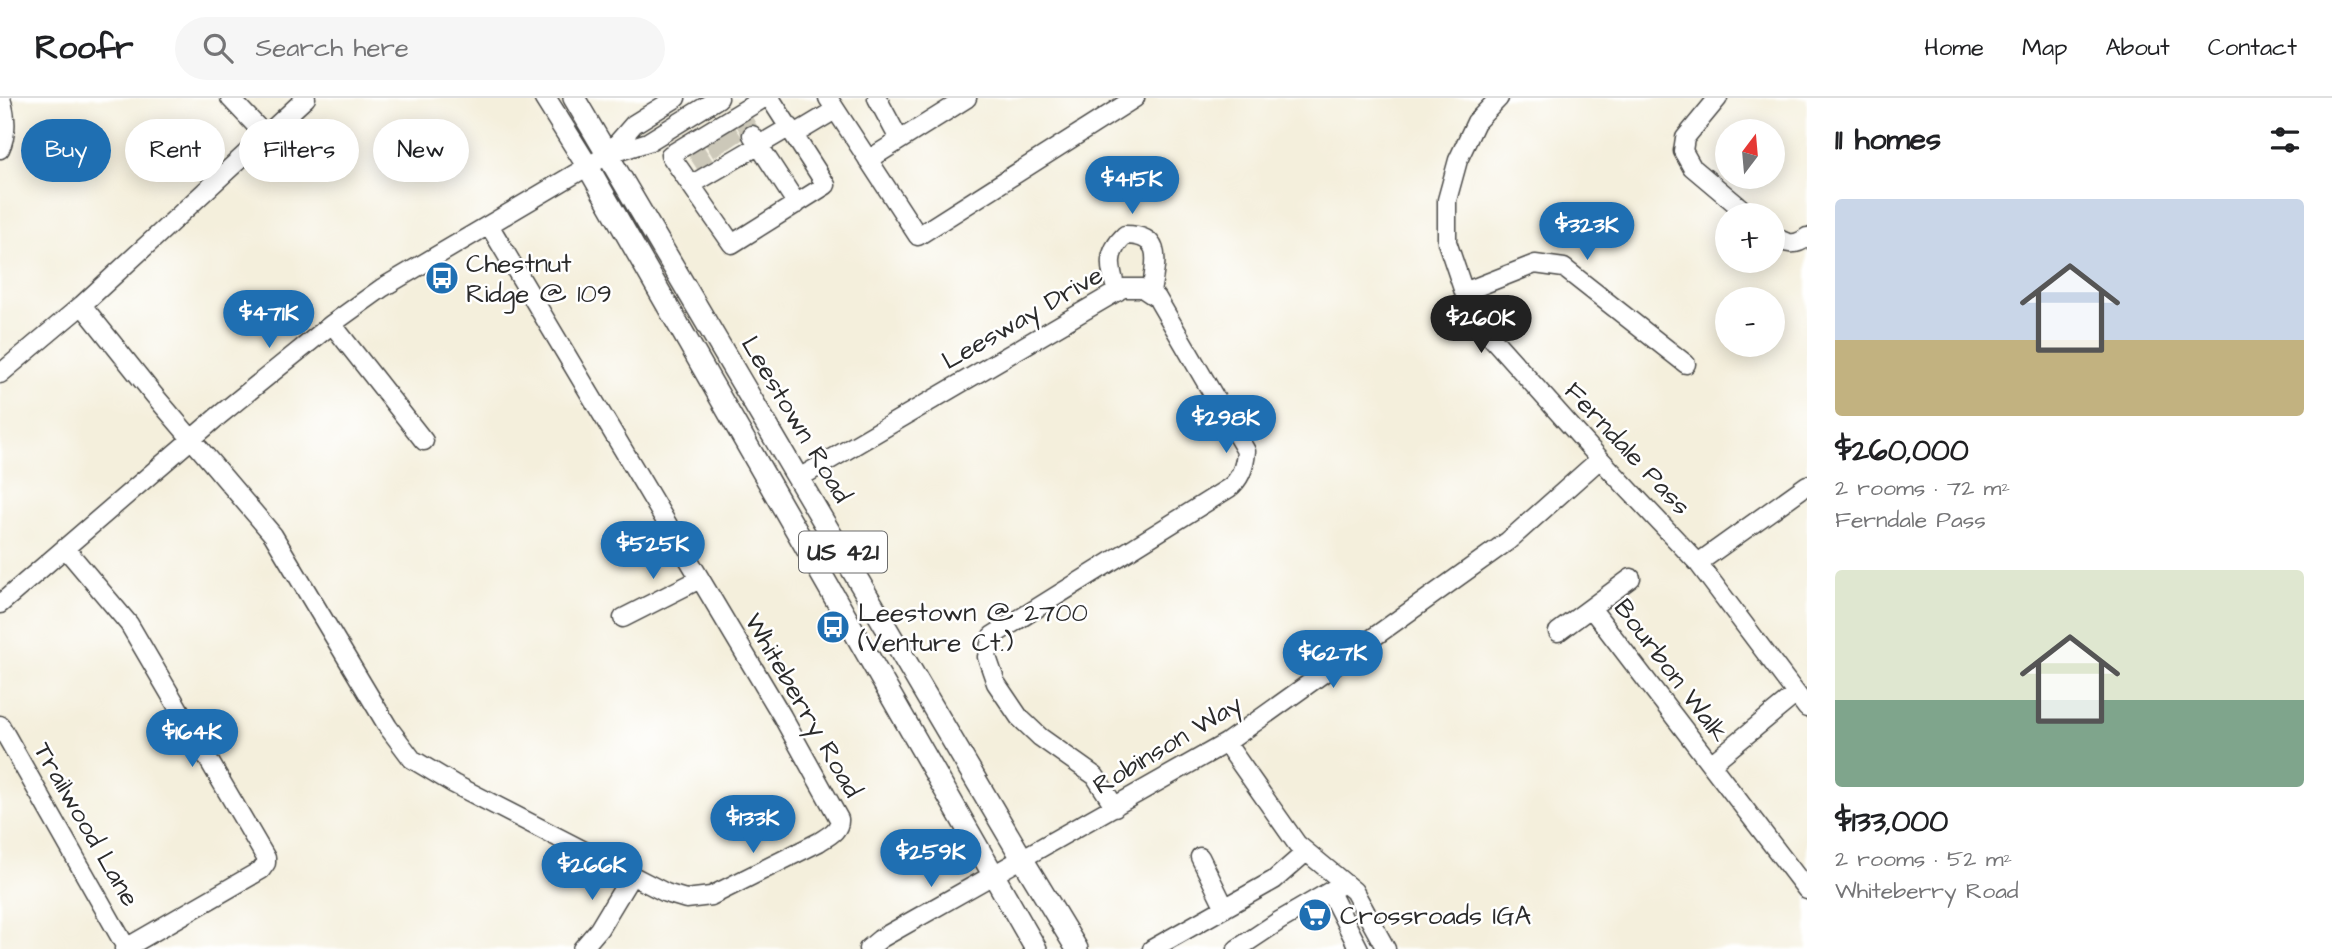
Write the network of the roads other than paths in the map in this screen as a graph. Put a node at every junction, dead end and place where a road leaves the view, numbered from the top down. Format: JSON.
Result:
{"nodes":[{"id":1,"x":1,"y":98,"type":"edge"},
{"id":2,"x":230,"y":98,"type":"edge"},
{"id":3,"x":306,"y":98,"type":"edge"},
{"id":4,"x":545,"y":98,"type":"edge"},
{"id":5,"x":574,"y":98,"type":"edge"},
{"id":6,"x":676,"y":98,"type":"edge"},
{"id":7,"x":719,"y":98,"type":"edge"},
{"id":8,"x":764,"y":98,"type":"edge"},
{"id":9,"x":770,"y":98,"type":"edge"},
{"id":10,"x":877,"y":98,"type":"edge"},
{"id":11,"x":967,"y":98,"type":"edge"},
{"id":12,"x":1135,"y":98,"type":"edge"},
{"id":13,"x":1499,"y":98,"type":"edge"},
{"id":14,"x":1718,"y":98,"type":"edge"},
{"id":15,"x":949,"y":103,"type":"edge"},
{"id":16,"x":832,"y":104,"type":"edge"},
{"id":17,"x":687,"y":118,"type":"junction"},
{"id":18,"x":250,"y":119,"type":"edge"},
{"id":19,"x":284,"y":119,"type":"edge"},
{"id":20,"x":749,"y":129,"type":"junction"},
{"id":21,"x":792,"y":131,"type":"junction"},
{"id":22,"x":899,"y":139,"type":"junction"},
{"id":23,"x":715,"y":147,"type":"junction"},
{"id":24,"x":0,"y":149,"type":"edge"},
{"id":25,"x":607,"y":155,"type":"junction"},
{"id":26,"x":868,"y":160,"type":"junction"},
{"id":27,"x":239,"y":161,"type":"edge"},
{"id":28,"x":588,"y":167,"type":"junction"},
{"id":29,"x":691,"y":186,"type":"junction"},
{"id":30,"x":1735,"y":203,"type":"edge"},
{"id":31,"x":797,"y":204,"type":"junction"},
{"id":32,"x":489,"y":225,"type":"junction"},
{"id":33,"x":1807,"y":237,"type":"edge"},
{"id":34,"x":1785,"y":242,"type":"edge"},
{"id":35,"x":1117,"y":292,"type":"junction"},
{"id":36,"x":1464,"y":292,"type":"junction"},
{"id":37,"x":1151,"y":293,"type":"junction"},
{"id":38,"x":82,"y":305,"type":"junction"},
{"id":39,"x":332,"y":324,"type":"junction"},
{"id":40,"x":696,"y":358,"type":"junction"},
{"id":41,"x":1686,"y":364,"type":"dead end"},
{"id":42,"x":0,"y":374,"type":"edge"},
{"id":43,"x":191,"y":439,"type":"junction"},
{"id":44,"x":424,"y":441,"type":"dead end"},
{"id":45,"x":1600,"y":459,"type":"junction"},
{"id":46,"x":799,"y":478,"type":"junction"},
{"id":47,"x":1807,"y":485,"type":"edge"},
{"id":48,"x":65,"y":548,"type":"junction"},
{"id":49,"x":1698,"y":563,"type":"junction"},
{"id":50,"x":1631,"y":578,"type":"dead end"},
{"id":51,"x":700,"y":579,"type":"junction"},
{"id":52,"x":0,"y":604,"type":"edge"},
{"id":53,"x":1591,"y":608,"type":"junction"},
{"id":54,"x":623,"y":618,"type":"dead end"},
{"id":55,"x":1558,"y":632,"type":"dead end"},
{"id":56,"x":1802,"y":697,"type":"edge"},
{"id":57,"x":0,"y":725,"type":"edge"},
{"id":58,"x":1226,"y":743,"type":"junction"},
{"id":59,"x":1711,"y":764,"type":"junction"},
{"id":60,"x":1115,"y":807,"type":"junction"},
{"id":61,"x":1306,"y":852,"type":"junction"},
{"id":62,"x":1200,"y":857,"type":"dead end"},
{"id":63,"x":1023,"y":860,"type":"junction"},
{"id":64,"x":631,"y":876,"type":"junction"},
{"id":65,"x":995,"y":876,"type":"junction"},
{"id":66,"x":1337,"y":888,"type":"junction"},
{"id":67,"x":1807,"y":890,"type":"edge"},
{"id":68,"x":1225,"y":908,"type":"junction"},
{"id":69,"x":126,"y":949,"type":"edge"},
{"id":70,"x":582,"y":949,"type":"edge"},
{"id":71,"x":868,"y":949,"type":"edge"},
{"id":72,"x":1036,"y":949,"type":"edge"},
{"id":73,"x":1077,"y":949,"type":"edge"},
{"id":74,"x":1152,"y":949,"type":"edge"},
{"id":75,"x":1237,"y":949,"type":"edge"},
{"id":76,"x":1359,"y":949,"type":"edge"},
{"id":77,"x":1386,"y":949,"type":"edge"}],
"edges":[{"from":1,"to":24,"type":"street"},
{"from":2,"to":18,"type":"street"},
{"from":3,"to":19,"type":"street"},
{"from":4,"to":28,"type":"main road","name":"Leestown Road","number":"US 421"},
{"from":5,"to":25,"type":"main road","name":"Leestown Road","number":"US 421"},
{"from":6,"to":25,"type":"street"},
{"from":7,"to":17,"type":"street"},
{"from":8,"to":20,"type":"street"},
{"from":9,"to":21,"type":"street"},
{"from":10,"to":22,"type":"street"},
{"from":11,"to":15,"type":"street"},
{"from":12,"to":26,"type":"street"},
{"from":13,"to":36,"type":"street","name":"Ferndale Pass"},
{"from":14,"to":30,"type":"street"},
{"from":15,"to":22,"type":"street"},
{"from":16,"to":21,"type":"street"},
{"from":16,"to":26,"type":"street"},
{"from":17,"to":23,"type":"street"},
{"from":17,"to":25,"type":"street"},
{"from":20,"to":21,"type":"street"},
{"from":20,"to":23,"type":"street"},
{"from":20,"to":23,"type":"street"},
{"from":20,"to":31,"type":"street"},
{"from":21,"to":31,"type":"street"},
{"from":22,"to":26,"type":"street"},
{"from":23,"to":29,"type":"street"},
{"from":23,"to":29,"type":"street"},
{"from":25,"to":28,"type":"street"},
{"from":25,"to":46,"type":"main road","name":"Leestown Road","number":"US 421"},
{"from":27,"to":38,"type":"street"},
{"from":28,"to":32,"type":"street"},
{"from":28,"to":40,"type":"main road","name":"Leestown Road","number":"US 421"},
{"from":29,"to":31,"type":"street"},
{"from":32,"to":39,"type":"street"},
{"from":32,"to":51,"type":"street","name":"Whiteberry Road"},
{"from":33,"to":34,"type":"street"},
{"from":35,"to":37,"type":"street","name":"Leesway Drive"},
{"from":35,"to":37,"type":"street"},
{"from":35,"to":46,"type":"street","name":"Leesway Drive"},
{"from":36,"to":41,"type":"street"},
{"from":36,"to":45,"type":"street","name":"Ferndale Pass"},
{"from":37,"to":60,"type":"street"},
{"from":38,"to":42,"type":"street"},
{"from":38,"to":43,"type":"street","name":"Whiteberry Road"},
{"from":39,"to":43,"type":"street"},
{"from":39,"to":44,"type":"street"},
{"from":40,"to":46,"type":"main road"},
{"from":40,"to":65,"type":"main road","name":"Leestown Road","number":"US 421"},
{"from":43,"to":48,"type":"street"},
{"from":43,"to":64,"type":"street","name":"Whiteberry Road"},
{"from":45,"to":49,"type":"street","name":"Ferndale Pass"},
{"from":45,"to":58,"type":"street","name":"Robinson Way"},
{"from":46,"to":63,"type":"main road","name":"Leestown Road","number":"US 421"},
{"from":47,"to":49,"type":"street"},
{"from":48,"to":52,"type":"street"},
{"from":48,"to":69,"type":"street"},
{"from":49,"to":56,"type":"street","name":"Ferndale Pass"},
{"from":50,"to":53,"type":"street"},
{"from":51,"to":54,"type":"street"},
{"from":51,"to":64,"type":"street","name":"Whiteberry Road"},
{"from":53,"to":55,"type":"street"},
{"from":53,"to":59,"type":"street","name":"Bourbon Walk"},
{"from":56,"to":59,"type":"street","name":"Bourbon Walk"},
{"from":57,"to":69,"type":"street","name":"Trailwood Lane"},
{"from":58,"to":60,"type":"street","name":"Robinson Way"},
{"from":58,"to":61,"type":"street"},
{"from":59,"to":67,"type":"street","name":"Bourbon Walk"},
{"from":60,"to":63,"type":"street","name":"Robinson Way"},
{"from":61,"to":66,"type":"street"},
{"from":61,"to":68,"type":"street"},
{"from":62,"to":68,"type":"street"},
{"from":63,"to":65,"type":"street","name":"Robinson Way"},
{"from":63,"to":73,"type":"main road","name":"Leestown Road","number":"US 421"},
{"from":64,"to":70,"type":"street"},
{"from":65,"to":71,"type":"street","name":"Robinson Way"},
{"from":65,"to":72,"type":"main road","name":"Leestown Road","number":"US 421"},
{"from":66,"to":75,"type":"street"},
{"from":66,"to":76,"type":"street"},
{"from":66,"to":77,"type":"street"},
{"from":68,"to":74,"type":"street"}]}
